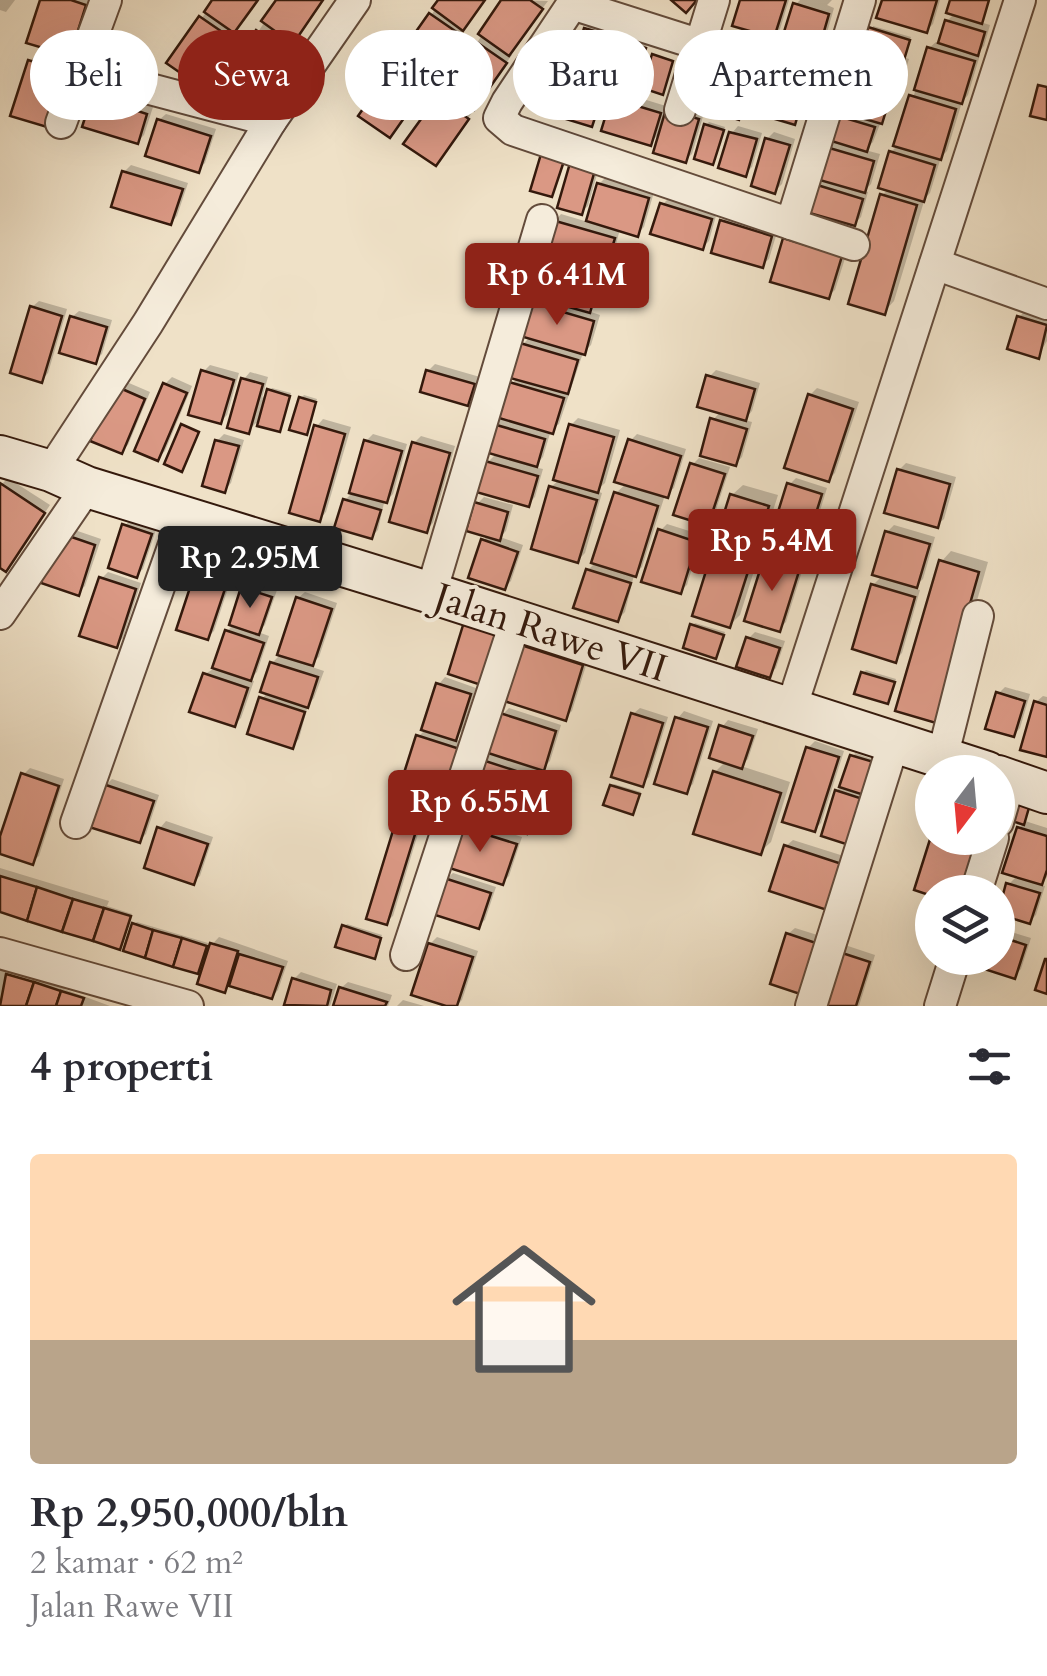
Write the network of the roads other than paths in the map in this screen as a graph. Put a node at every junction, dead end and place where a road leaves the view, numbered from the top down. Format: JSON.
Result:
{"nodes":[{"id":1,"x":106,"y":0,"type":"edge"},
{"id":2,"x":356,"y":0,"type":"edge"},
{"id":3,"x":714,"y":0,"type":"edge"},
{"id":4,"x":860,"y":0,"type":"edge"},
{"id":5,"x":1023,"y":0,"type":"edge"},
{"id":6,"x":573,"y":2,"type":"edge"},
{"id":7,"x":1047,"y":5,"type":"edge"},
{"id":8,"x":96,"y":30,"type":"edge"},
{"id":9,"x":706,"y":30,"type":"edge"},
{"id":10,"x":674,"y":36,"type":"edge"},
{"id":11,"x":158,"y":91,"type":"edge"},
{"id":12,"x":62,"y":120,"type":"edge"},
{"id":13,"x":271,"y":121,"type":"junction"},
{"id":14,"x":61,"y":123,"type":"dead end"},
{"id":15,"x":542,"y":220,"type":"dead end"},
{"id":16,"x":791,"y":224,"type":"junction"},
{"id":17,"x":854,"y":245,"type":"dead end"},
{"id":18,"x":935,"y":264,"type":"junction"},
{"id":19,"x":1047,"y":304,"type":"edge"},
{"id":20,"x":0,"y":456,"type":"edge"},
{"id":21,"x":69,"y":479,"type":"junction"},
{"id":22,"x":184,"y":516,"type":"junction"},
{"id":23,"x":431,"y":593,"type":"junction"},
{"id":24,"x":0,"y":614,"type":"edge"},
{"id":25,"x":978,"y":616,"type":"dead end"},
{"id":26,"x":516,"y":620,"type":"junction"},
{"id":27,"x":791,"y":709,"type":"junction"},
{"id":28,"x":894,"y":742,"type":"junction"},
{"id":29,"x":933,"y":755,"type":"edge"},
{"id":30,"x":943,"y":755,"type":"edge"},
{"id":31,"x":76,"y":823,"type":"dead end"},
{"id":32,"x":0,"y":952,"type":"edge"},
{"id":33,"x":406,"y":955,"type":"dead end"},
{"id":34,"x":950,"y":975,"type":"edge"},
{"id":35,"x":153,"y":1001,"type":"edge"},
{"id":36,"x":188,"y":1006,"type":"edge"},
{"id":37,"x":811,"y":1006,"type":"edge"},
{"id":38,"x":940,"y":1006,"type":"edge"}],
"edges":[{"from":1,"to":8,"type":"street"},
{"from":2,"to":13,"type":"street"},
{"from":3,"to":9,"type":"street"},
{"from":4,"to":16,"type":"street"},
{"from":5,"to":7,"type":"street"},
{"from":5,"to":18,"type":"street"},
{"from":6,"to":10,"type":"street"},
{"from":6,"to":16,"type":"street"},
{"from":11,"to":13,"type":"street"},
{"from":12,"to":14,"type":"street"},
{"from":13,"to":21,"type":"street"},
{"from":15,"to":23,"type":"street"},
{"from":16,"to":17,"type":"street"},
{"from":18,"to":19,"type":"street"},
{"from":18,"to":27,"type":"street"},
{"from":20,"to":21,"type":"main road","name":"Jalan Rawe VII"},
{"from":21,"to":22,"type":"main road","name":"Jalan Rawe VII"},
{"from":21,"to":24,"type":"street"},
{"from":22,"to":23,"type":"main road","name":"Jalan Rawe VII"},
{"from":22,"to":31,"type":"street"},
{"from":23,"to":26,"type":"main road","name":"Jalan Rawe VII"},
{"from":25,"to":30,"type":"street"},
{"from":26,"to":27,"type":"main road","name":"Jalan Rawe VII"},
{"from":26,"to":33,"type":"street"},
{"from":27,"to":28,"type":"main road","name":"Jalan Rawe VII"},
{"from":28,"to":29,"type":"main road","name":"Jalan Rawe VII"},
{"from":28,"to":37,"type":"street"},
{"from":32,"to":35,"type":"street"},
{"from":34,"to":38,"type":"street"},
{"from":35,"to":36,"type":"street"}]}
